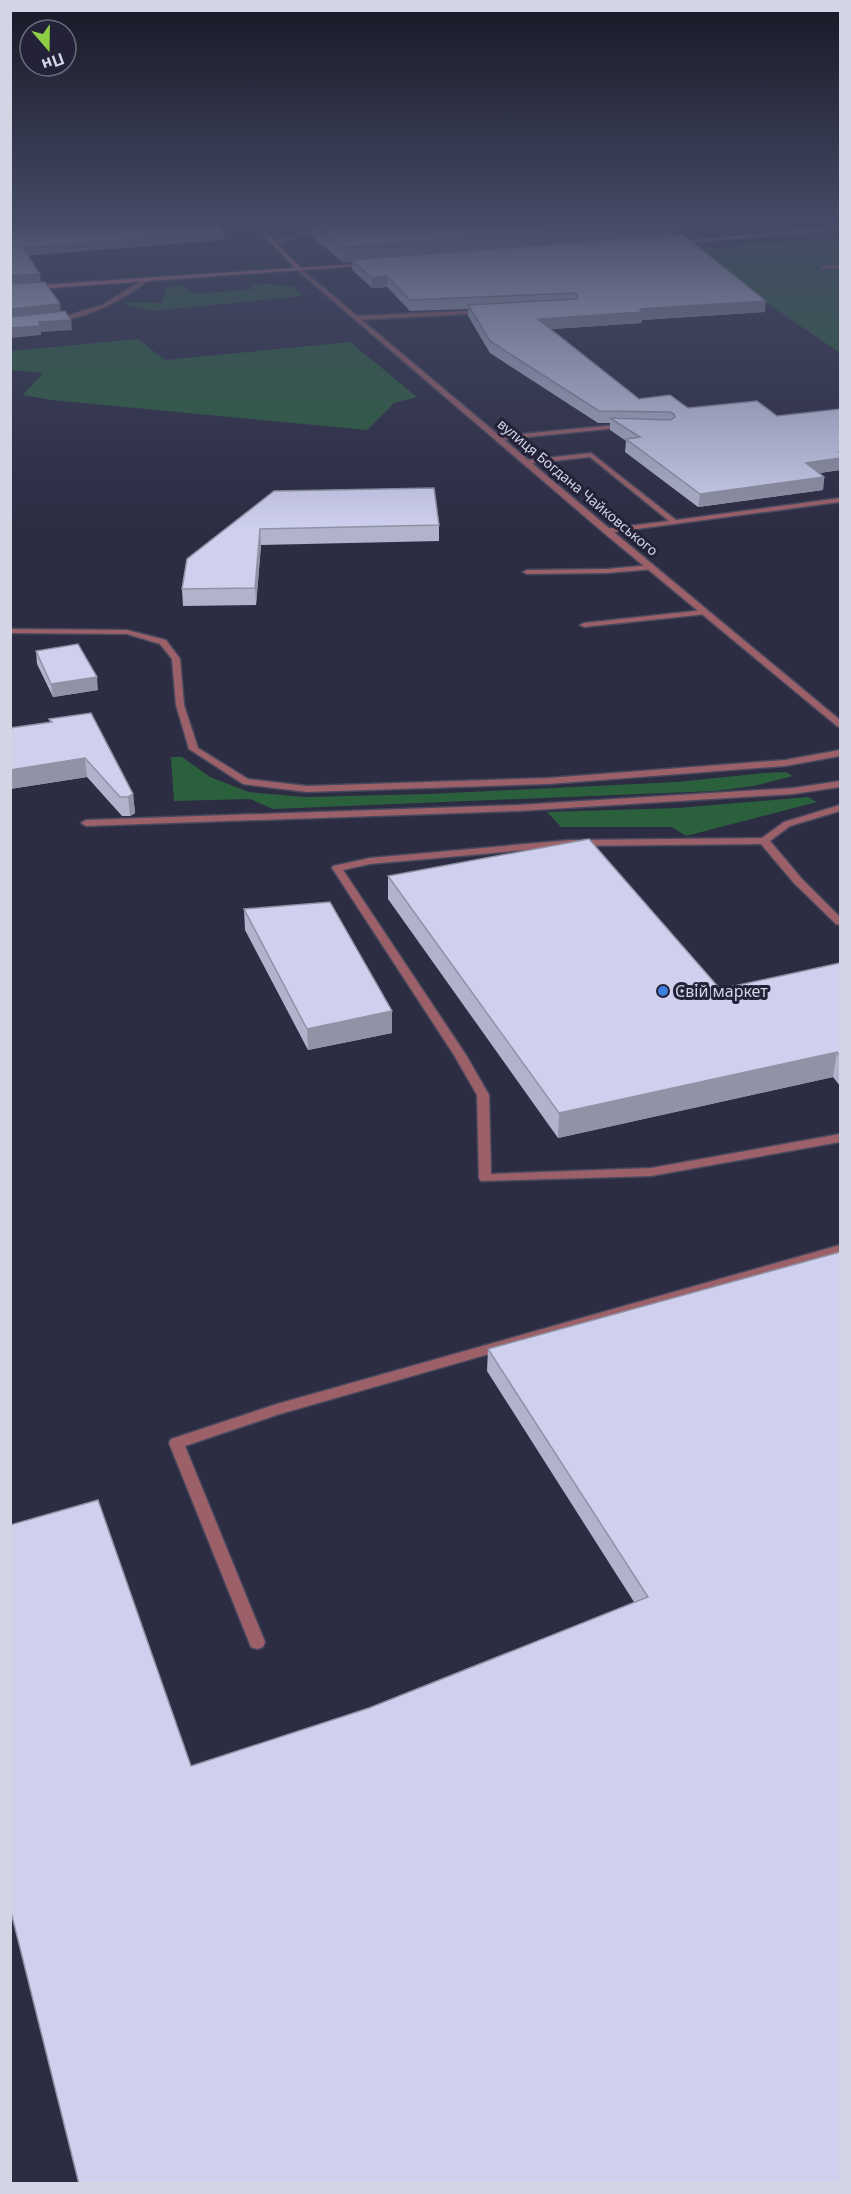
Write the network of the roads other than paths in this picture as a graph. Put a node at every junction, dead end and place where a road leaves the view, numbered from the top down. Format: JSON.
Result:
{"nodes":[{"id":1,"x":366,"y":324,"type":"edge"},
{"id":2,"x":639,"y":426,"type":"edge"},
{"id":3,"x":499,"y":438,"type":"junction"},
{"id":4,"x":527,"y":462,"type":"junction"},
{"id":5,"x":840,"y":500,"type":"edge"},
{"id":6,"x":675,"y":522,"type":"junction"},
{"id":7,"x":607,"y":531,"type":"junction"},
{"id":8,"x":651,"y":567,"type":"junction"},
{"id":9,"x":527,"y":572,"type":"dead end"},
{"id":10,"x":704,"y":612,"type":"junction"},
{"id":11,"x":584,"y":625,"type":"dead end"},
{"id":12,"x":10,"y":631,"type":"edge"},
{"id":13,"x":840,"y":724,"type":"edge"},
{"id":14,"x":840,"y":753,"type":"edge"},
{"id":15,"x":840,"y":784,"type":"edge"},
{"id":16,"x":840,"y":807,"type":"edge"},
{"id":17,"x":86,"y":823,"type":"dead end"},
{"id":18,"x":764,"y":841,"type":"junction"},
{"id":19,"x":840,"y":922,"type":"edge"},
{"id":20,"x":840,"y":1138,"type":"edge"},
{"id":21,"x":840,"y":1249,"type":"edge"},
{"id":22,"x":257,"y":1642,"type":"dead end"}],
"edges":[{"from":1,"to":3,"type":"street","name":"вулиця Богдана Чайковського"},
{"from":2,"to":3,"type":"street"},
{"from":3,"to":4,"type":"street","name":"вулиця Богдана Чайковського"},
{"from":4,"to":6,"type":"street"},
{"from":4,"to":7,"type":"street","name":"вулиця Богдана Чайковського"},
{"from":5,"to":6,"type":"street"},
{"from":6,"to":7,"type":"street"},
{"from":7,"to":8,"type":"street","name":"вулиця Богдана Чайковського"},
{"from":8,"to":9,"type":"street"},
{"from":8,"to":10,"type":"street","name":"вулиця Богдана Чайковського"},
{"from":10,"to":11,"type":"street"},
{"from":10,"to":13,"type":"street","name":"вулиця Богдана Чайковського"},
{"from":12,"to":14,"type":"street"},
{"from":15,"to":17,"type":"street"},
{"from":16,"to":18,"type":"street"},
{"from":18,"to":19,"type":"street"},
{"from":18,"to":20,"type":"street"},
{"from":21,"to":22,"type":"street"}]}
